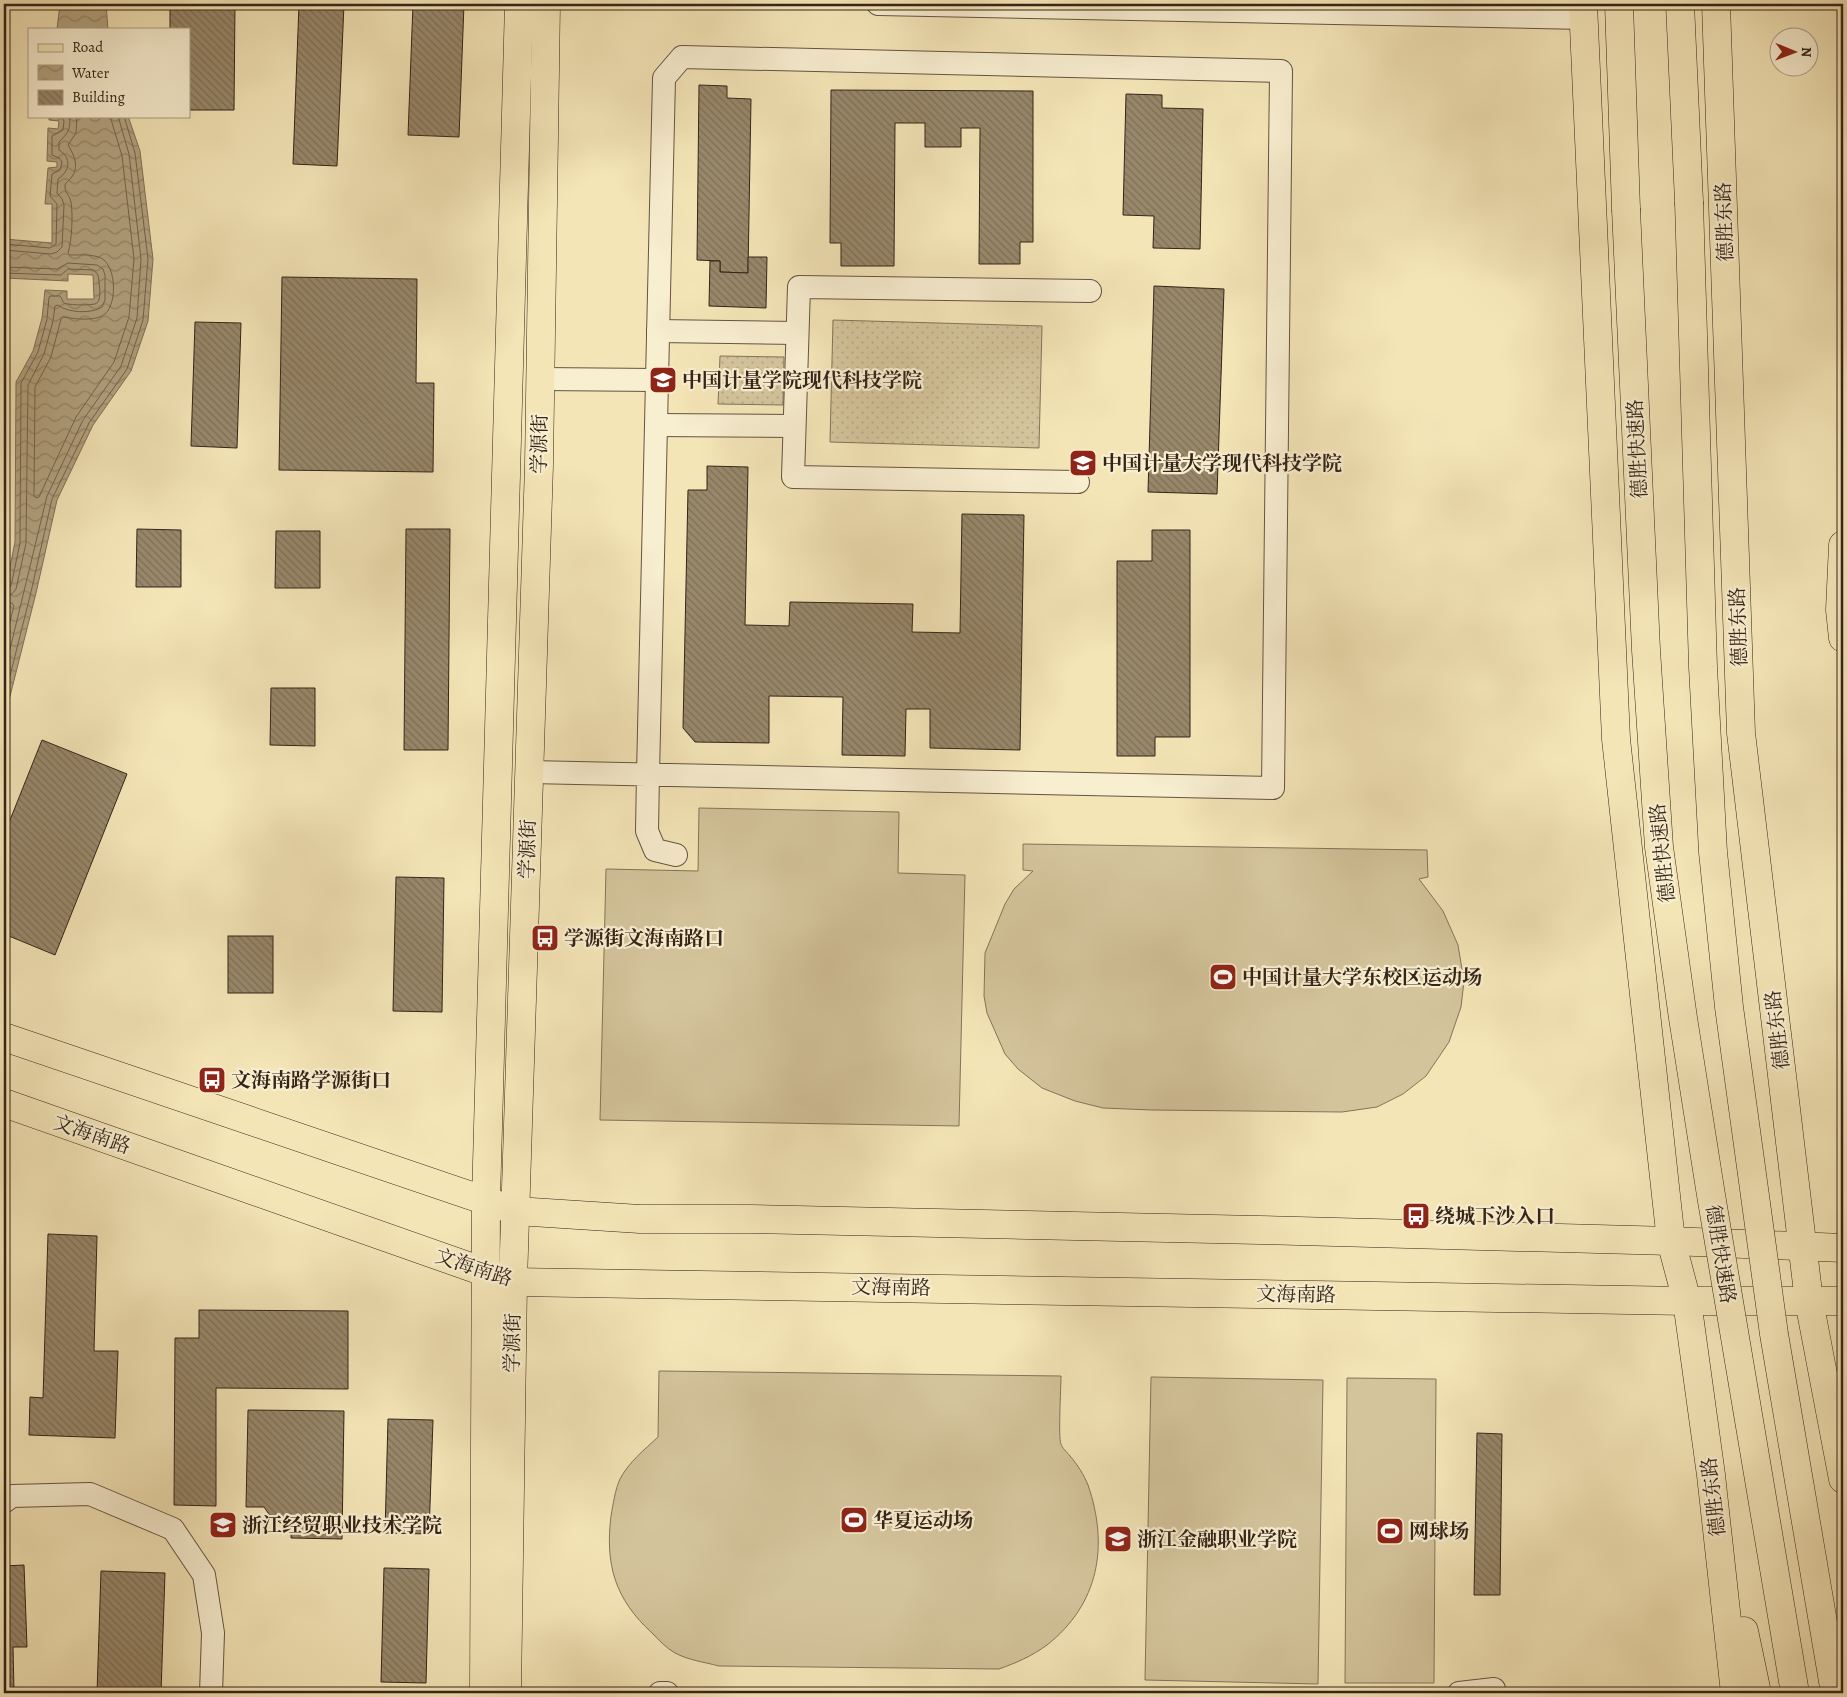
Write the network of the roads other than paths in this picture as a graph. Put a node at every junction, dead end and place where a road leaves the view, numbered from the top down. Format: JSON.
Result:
{"nodes":[{"id":1,"x":519,"y":4,"type":"edge"},
{"id":2,"x":546,"y":4,"type":"edge"},
{"id":3,"x":878,"y":4,"type":"edge"},
{"id":4,"x":1619,"y":4,"type":"edge"},
{"id":5,"x":1680,"y":4,"type":"edge"},
{"id":6,"x":1716,"y":4,"type":"edge"},
{"id":7,"x":1584,"y":11,"type":"edge"},
{"id":8,"x":1090,"y":291,"type":"dead end"},
{"id":9,"x":658,"y":331,"type":"junction"},
{"id":10,"x":797,"y":333,"type":"junction"},
{"id":11,"x":540,"y":379,"type":"junction"},
{"id":12,"x":657,"y":380,"type":"junction"},
{"id":13,"x":656,"y":425,"type":"junction"},
{"id":14,"x":794,"y":426,"type":"junction"},
{"id":15,"x":1078,"y":482,"type":"dead end"},
{"id":16,"x":1843,"y":545,"type":"edge"},
{"id":17,"x":1843,"y":638,"type":"edge"},
{"id":18,"x":530,"y":772,"type":"junction"},
{"id":19,"x":648,"y":774,"type":"junction"},
{"id":20,"x":676,"y":855,"type":"dead end"},
{"id":21,"x":4,"y":1037,"type":"edge"},
{"id":22,"x":4,"y":1103,"type":"edge"},
{"id":23,"x":486,"y":1200,"type":"junction"},
{"id":24,"x":516,"y":1210,"type":"junction"},
{"id":25,"x":1671,"y":1241,"type":"junction"},
{"id":26,"x":1803,"y":1247,"type":"junction"},
{"id":27,"x":1843,"y":1248,"type":"edge"},
{"id":28,"x":486,"y":1272,"type":"junction"},
{"id":29,"x":513,"y":1282,"type":"junction"},
{"id":30,"x":1687,"y":1301,"type":"junction"},
{"id":31,"x":1809,"y":1301,"type":"junction"},
{"id":32,"x":1843,"y":1301,"type":"edge"},
{"id":33,"x":1710,"y":1475,"type":"junction"},
{"id":34,"x":1843,"y":1478,"type":"edge"},
{"id":35,"x":4,"y":1502,"type":"edge"},
{"id":36,"x":1494,"y":1689,"type":"dead end"},
{"id":37,"x":211,"y":1693,"type":"edge"},
{"id":38,"x":484,"y":1693,"type":"edge"},
{"id":39,"x":507,"y":1693,"type":"edge"},
{"id":40,"x":660,"y":1693,"type":"edge"},
{"id":41,"x":667,"y":1693,"type":"edge"},
{"id":42,"x":1459,"y":1693,"type":"edge"},
{"id":43,"x":1735,"y":1693,"type":"edge"},
{"id":44,"x":1757,"y":1693,"type":"edge"},
{"id":45,"x":1795,"y":1693,"type":"edge"},
{"id":46,"x":1835,"y":1693,"type":"edge"}],
"edges":[{"from":1,"to":23,"type":"main road"},
{"from":2,"to":11,"type":"main road","name":"学源街"},
{"from":3,"to":7,"type":"street"},
{"from":4,"to":45,"type":"main road","name":"德胜快速路","bridge":true},
{"from":5,"to":46,"type":"main road","name":"德胜快速路","bridge":true},
{"from":6,"to":26,"type":"main road","name":"德胜东路"},
{"from":7,"to":25,"type":"main road"},
{"from":8,"to":10,"type":"street"},
{"from":9,"to":10,"type":"street"},
{"from":9,"to":12,"type":"street"},
{"from":9,"to":19,"type":"street"},
{"from":10,"to":14,"type":"street"},
{"from":11,"to":12,"type":"street"},
{"from":11,"to":18,"type":"main road","name":"学源街"},
{"from":12,"to":13,"type":"street"},
{"from":13,"to":14,"type":"street"},
{"from":13,"to":19,"type":"street"},
{"from":14,"to":15,"type":"street"},
{"from":16,"to":17,"type":"main road"},
{"from":18,"to":19,"type":"street"},
{"from":18,"to":24,"type":"main road","name":"学源街"},
{"from":19,"to":20,"type":"street"},
{"from":21,"to":23,"type":"main road"},
{"from":22,"to":28,"type":"main road","name":"文海南路"},
{"from":23,"to":24,"type":"main road"},
{"from":23,"to":28,"type":"main road"},
{"from":24,"to":25,"type":"main road"},
{"from":24,"to":29,"type":"main road","name":"学源街"},
{"from":25,"to":26,"type":"main road"},
{"from":25,"to":30,"type":"main road","name":"德胜东路"},
{"from":26,"to":27,"type":"main road"},
{"from":26,"to":31,"type":"main road","name":"德胜东路"},
{"from":28,"to":29,"type":"main road","name":"文海南路"},
{"from":28,"to":38,"type":"main road"},
{"from":29,"to":30,"type":"main road","name":"文海南路"},
{"from":29,"to":39,"type":"main road","name":"学源街"},
{"from":30,"to":31,"type":"main road","name":"文海南路"},
{"from":30,"to":33,"type":"main road","name":"德胜东路"},
{"from":31,"to":32,"type":"main road","name":"文海南路"},
{"from":31,"to":34,"type":"main road","name":"德胜东路"},
{"from":33,"to":43,"type":"main road","name":"德胜东路"},
{"from":33,"to":44,"type":"main road"},
{"from":35,"to":37,"type":"street"},
{"from":36,"to":42,"type":"street"},
{"from":40,"to":41,"type":"street"}]}
